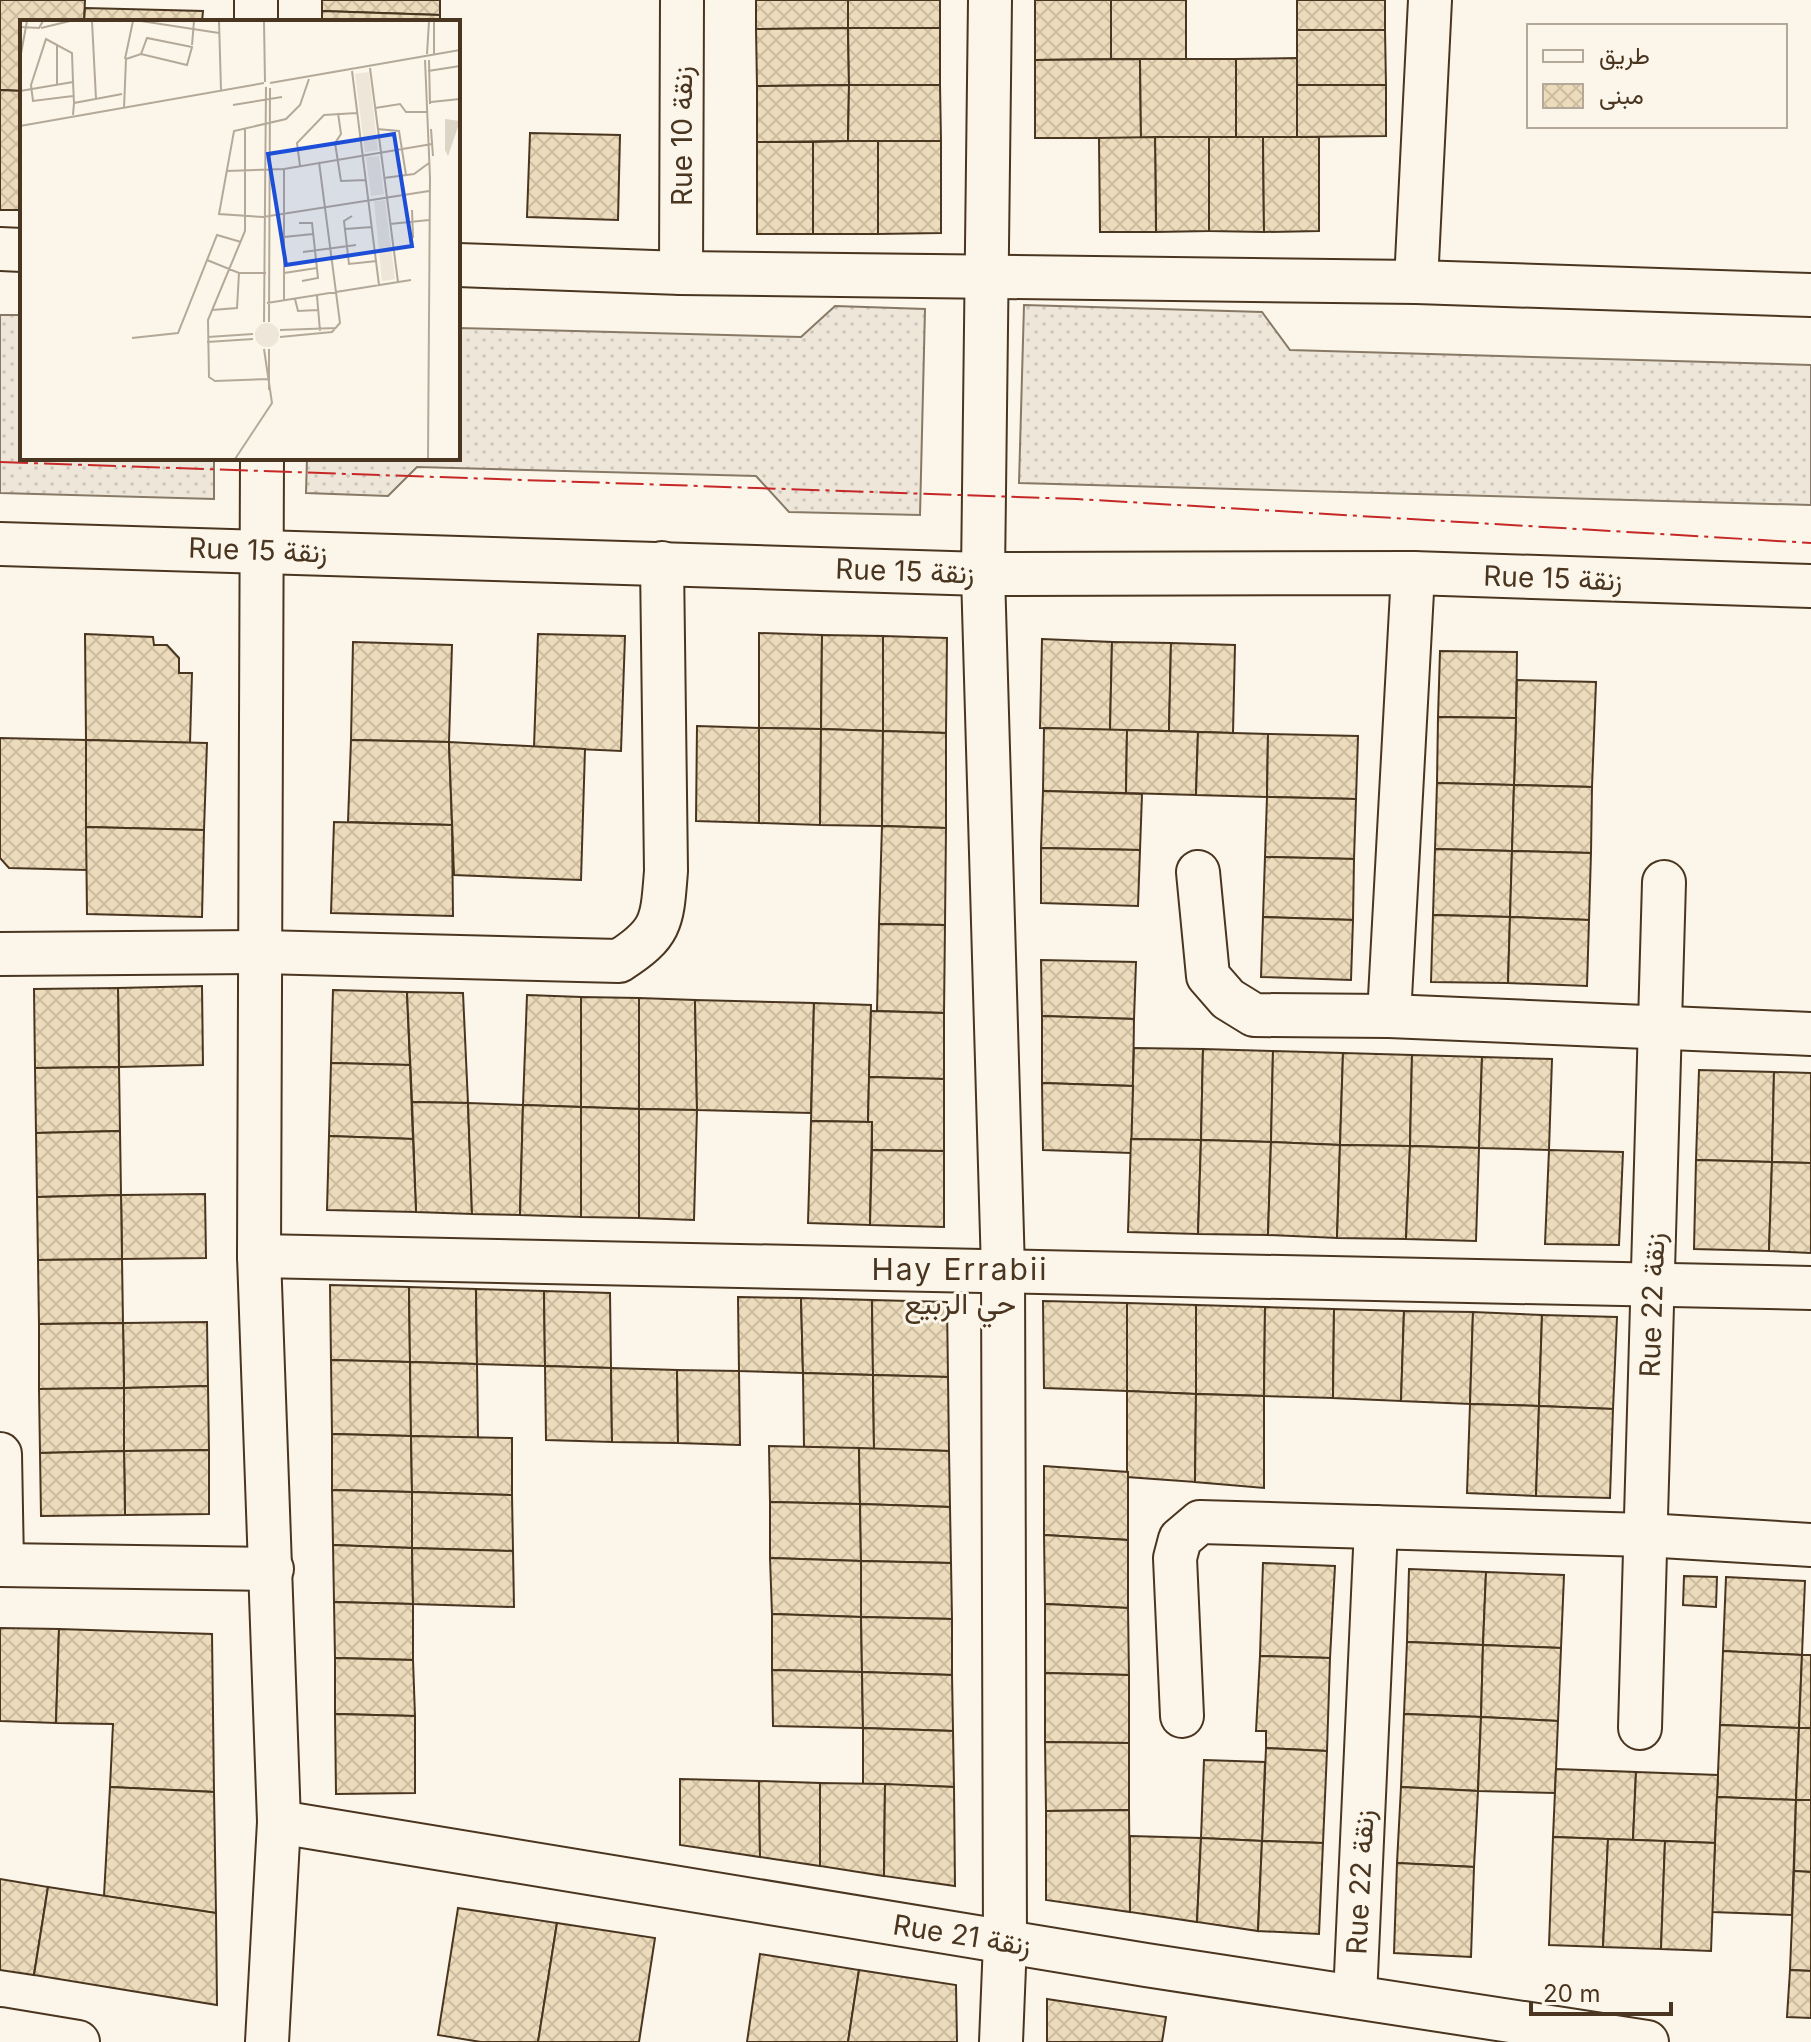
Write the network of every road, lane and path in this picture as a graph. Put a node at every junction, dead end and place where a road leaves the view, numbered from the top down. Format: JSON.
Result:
{"nodes":[{"id":1,"x":682,"y":0,"type":"edge"},
{"id":2,"x":990,"y":0,"type":"edge"},
{"id":3,"x":1430,"y":0,"type":"edge"},
{"id":4,"x":0,"y":249,"type":"edge"},
{"id":5,"x":20,"y":250,"type":"edge"},
{"id":6,"x":460,"y":265,"type":"edge"},
{"id":7,"x":681,"y":273,"type":"junction"},
{"id":8,"x":986,"y":274,"type":"junction"},
{"id":9,"x":1416,"y":282,"type":"junction"},
{"id":10,"x":1811,"y":295,"type":"edge"},
{"id":11,"x":262,"y":460,"type":"edge"},
{"id":12,"x":0,"y":544,"type":"edge"},
{"id":13,"x":264,"y":550,"type":"junction"},
{"id":14,"x":662,"y":563,"type":"junction"},
{"id":15,"x":1413,"y":573,"type":"junction"},
{"id":16,"x":983,"y":574,"type":"junction"},
{"id":17,"x":1811,"y":586,"type":"edge"},
{"id":18,"x":1198,"y":872,"type":"dead end"},
{"id":19,"x":1664,"y":882,"type":"dead end"},
{"id":20,"x":261,"y":952,"type":"junction"},
{"id":21,"x":0,"y":954,"type":"edge"},
{"id":22,"x":1389,"y":1016,"type":"junction"},
{"id":23,"x":1662,"y":1028,"type":"junction"},
{"id":24,"x":1811,"y":1034,"type":"edge"},
{"id":25,"x":259,"y":1256,"type":"junction"},
{"id":26,"x":1003,"y":1270,"type":"junction"},
{"id":27,"x":1652,"y":1283,"type":"junction"},
{"id":28,"x":1811,"y":1288,"type":"edge"},
{"id":29,"x":0,"y":1454,"type":"edge"},
{"id":30,"x":1376,"y":1527,"type":"junction"},
{"id":31,"x":1645,"y":1535,"type":"junction"},
{"id":32,"x":1811,"y":1545,"type":"edge"},
{"id":33,"x":1,"y":1565,"type":"edge"},
{"id":34,"x":272,"y":1569,"type":"junction"},
{"id":35,"x":1182,"y":1716,"type":"dead end"},
{"id":36,"x":1640,"y":1728,"type":"dead end"},
{"id":37,"x":279,"y":1822,"type":"junction"},
{"id":38,"x":1005,"y":1942,"type":"junction"},
{"id":39,"x":1355,"y":1997,"type":"junction"},
{"id":40,"x":0,"y":2029,"type":"edge"},
{"id":41,"x":78,"y":2042,"type":"edge"},
{"id":42,"x":267,"y":2042,"type":"edge"},
{"id":43,"x":1001,"y":2042,"type":"edge"},
{"id":44,"x":1647,"y":2042,"type":"edge"}],
"edges":[{"from":1,"to":7,"type":"street","name":"Rue 10 زنقة"},
{"from":2,"to":8,"type":"street"},
{"from":3,"to":9,"type":"street"},
{"from":4,"to":5,"type":"street"},
{"from":6,"to":7,"type":"street"},
{"from":7,"to":8,"type":"street"},
{"from":8,"to":9,"type":"street"},
{"from":8,"to":16,"type":"street"},
{"from":9,"to":10,"type":"street"},
{"from":11,"to":13,"type":"street"},
{"from":12,"to":13,"type":"street","name":"Rue 15 زنقة"},
{"from":13,"to":14,"type":"street","name":"Rue 15 زنقة"},
{"from":13,"to":20,"type":"street"},
{"from":14,"to":16,"type":"street","name":"Rue 15 زنقة"},
{"from":14,"to":20,"type":"street"},
{"from":15,"to":16,"type":"street","name":"Rue 15 زنقة"},
{"from":15,"to":17,"type":"street","name":"Rue 15 زنقة"},
{"from":15,"to":22,"type":"street"},
{"from":16,"to":26,"type":"street"},
{"from":18,"to":22,"type":"street"},
{"from":19,"to":23,"type":"street","name":"Rue 22 زنقة"},
{"from":20,"to":21,"type":"street"},
{"from":20,"to":25,"type":"street"},
{"from":22,"to":23,"type":"street"},
{"from":23,"to":24,"type":"street"},
{"from":23,"to":27,"type":"street","name":"Rue 22 زنقة"},
{"from":25,"to":26,"type":"street"},
{"from":25,"to":34,"type":"street"},
{"from":26,"to":27,"type":"street"},
{"from":26,"to":38,"type":"street"},
{"from":27,"to":28,"type":"street"},
{"from":27,"to":31,"type":"street","name":"Rue 22 زنقة"},
{"from":29,"to":33,"type":"street"},
{"from":30,"to":31,"type":"street"},
{"from":30,"to":35,"type":"street"},
{"from":30,"to":39,"type":"street","name":"Rue 22 زنقة"},
{"from":31,"to":32,"type":"street"},
{"from":31,"to":36,"type":"street","name":"Rue 22 زنقة"},
{"from":33,"to":34,"type":"street"},
{"from":34,"to":37,"type":"street"},
{"from":37,"to":38,"type":"street","name":"Rue 21 زنقة"},
{"from":37,"to":42,"type":"street"},
{"from":38,"to":39,"type":"street","name":"Rue 21 زنقة"},
{"from":38,"to":43,"type":"street"},
{"from":39,"to":44,"type":"street","name":"Rue 21 زنقة"},
{"from":40,"to":41,"type":"street"}]}
